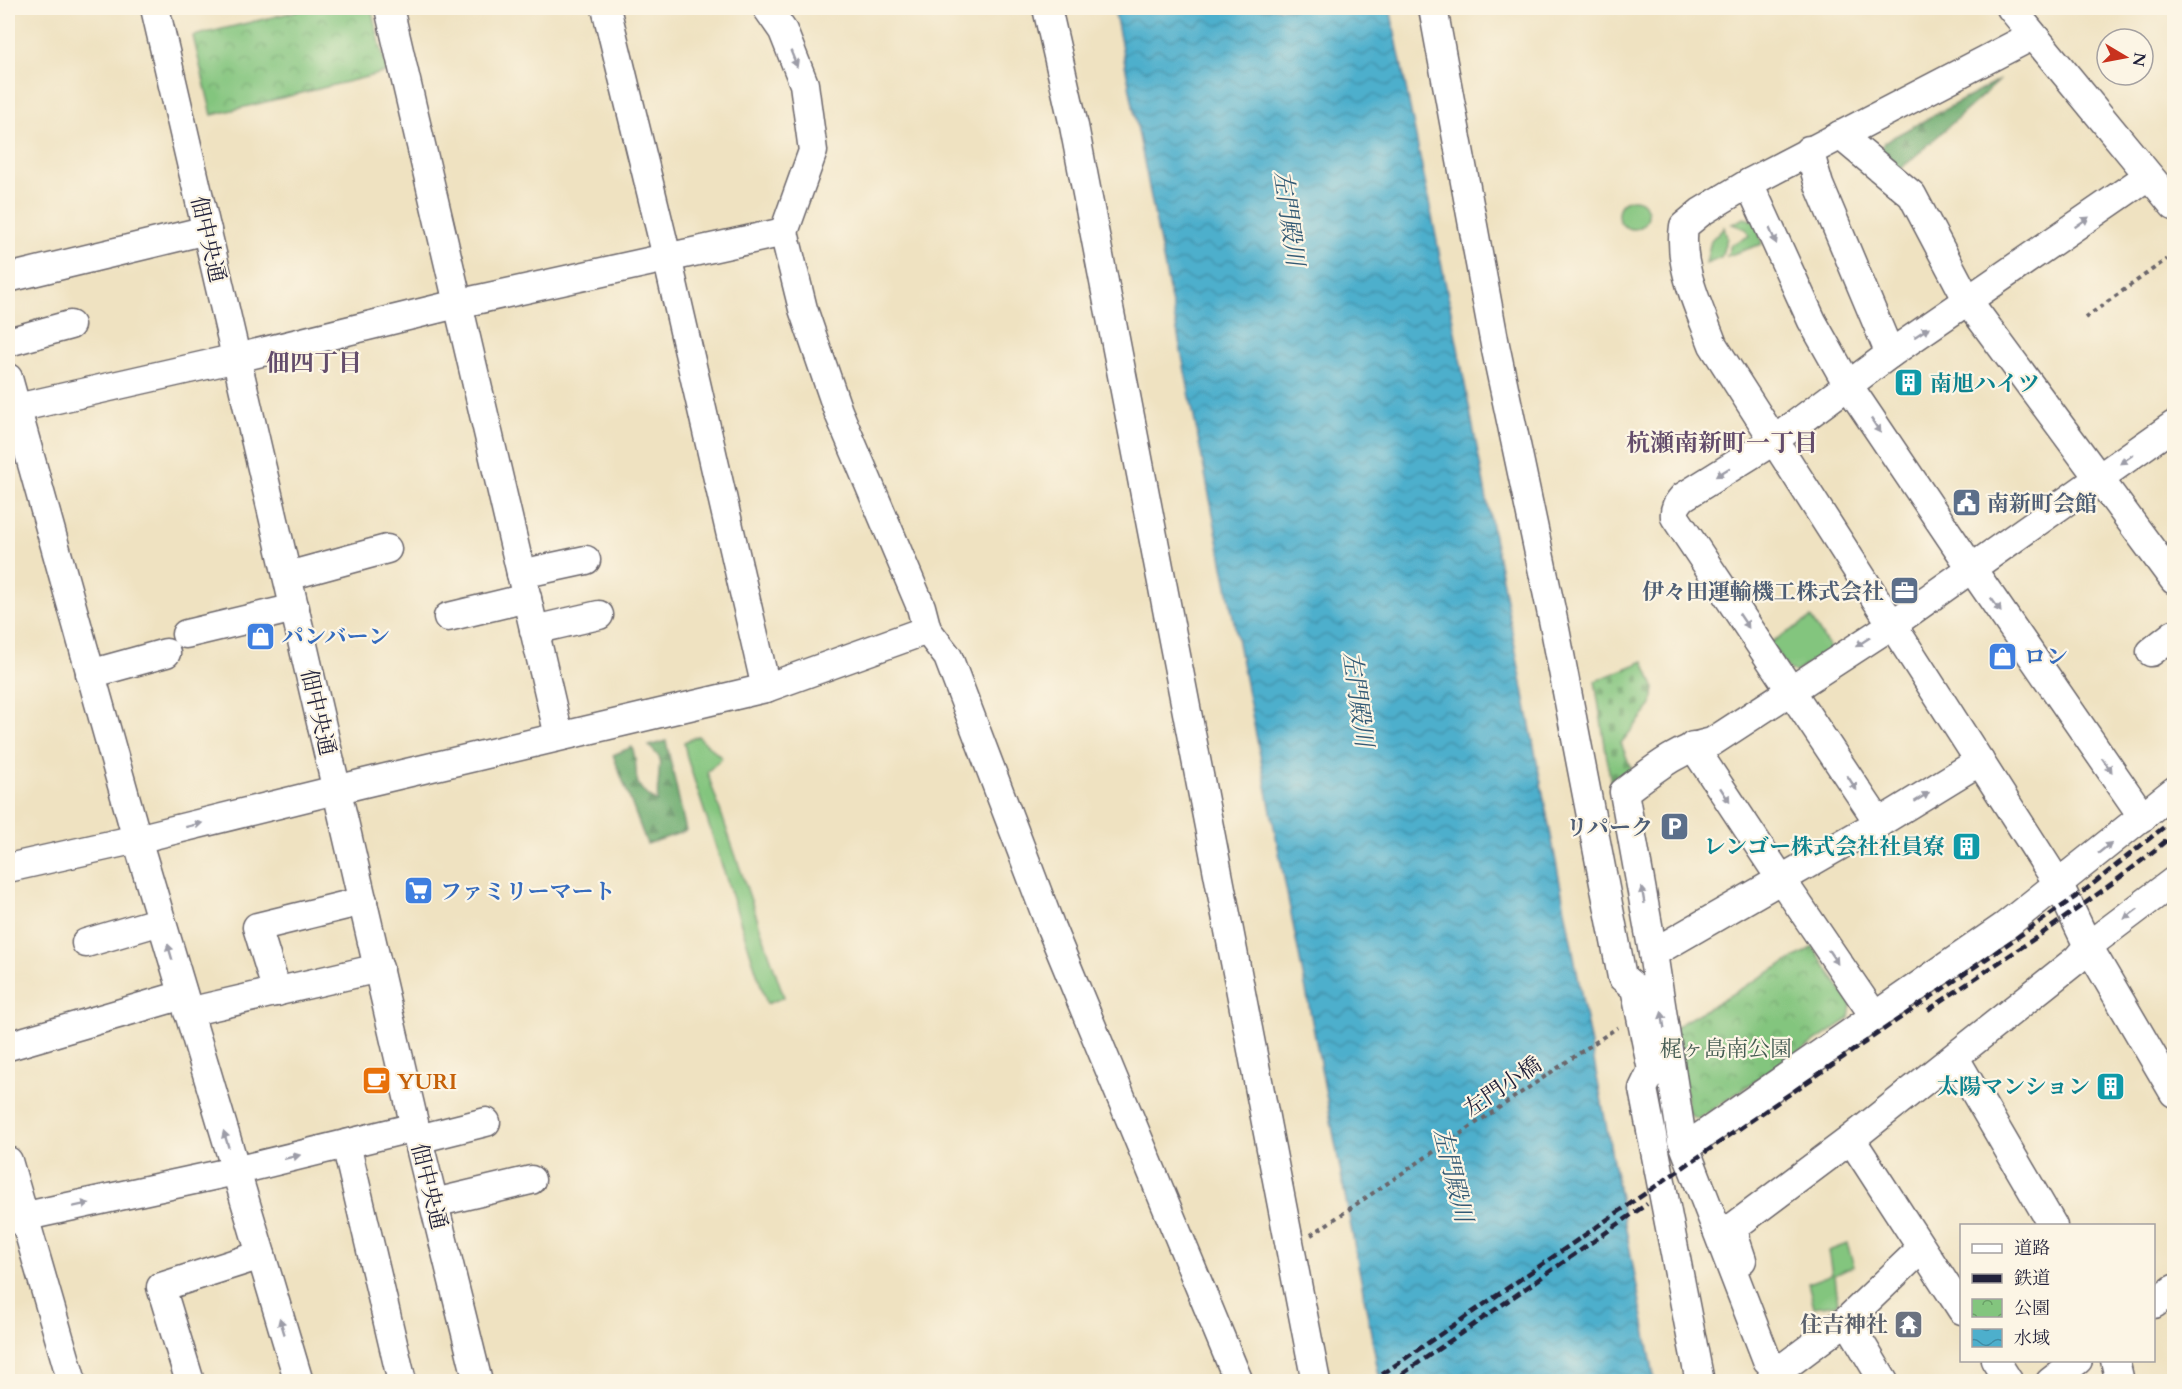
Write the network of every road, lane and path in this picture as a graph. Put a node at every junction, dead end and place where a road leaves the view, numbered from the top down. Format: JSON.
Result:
{"nodes":[{"id":1,"x":155,"y":8,"type":"edge"},
{"id":2,"x":389,"y":8,"type":"edge"},
{"id":3,"x":606,"y":8,"type":"edge"},
{"id":4,"x":767,"y":8,"type":"edge"},
{"id":5,"x":1047,"y":8,"type":"edge"},
{"id":6,"x":1434,"y":8,"type":"edge"},
{"id":7,"x":2013,"y":8,"type":"edge"},
{"id":8,"x":2032,"y":36,"type":"junction"},
{"id":9,"x":1840,"y":135,"type":"junction"},
{"id":10,"x":1809,"y":150,"type":"junction"},
{"id":11,"x":2148,"y":176,"type":"junction"},
{"id":12,"x":1749,"y":183,"type":"junction"},
{"id":13,"x":2175,"y":206,"type":"edge"},
{"id":14,"x":207,"y":230,"type":"junction"},
{"id":15,"x":784,"y":232,"type":"junction"},
{"id":16,"x":667,"y":257,"type":"junction"},
{"id":17,"x":2167,"y":259,"type":"dead end"},
{"id":18,"x":8,"y":278,"type":"edge"},
{"id":19,"x":1968,"y":301,"type":"junction"},
{"id":20,"x":457,"y":304,"type":"junction"},
{"id":21,"x":2085,"y":318,"type":"dead end"},
{"id":22,"x":70,"y":325,"type":"dead end"},
{"id":23,"x":8,"y":342,"type":"edge"},
{"id":24,"x":1890,"y":354,"type":"junction"},
{"id":25,"x":237,"y":358,"type":"junction"},
{"id":26,"x":8,"y":378,"type":"edge"},
{"id":27,"x":1848,"y":385,"type":"junction"},
{"id":28,"x":11,"y":409,"type":"edge"},
{"id":29,"x":2175,"y":425,"type":"edge"},
{"id":30,"x":1773,"y":441,"type":"junction"},
{"id":31,"x":2099,"y":479,"type":"junction"},
{"id":32,"x":387,"y":549,"type":"dead end"},
{"id":33,"x":586,"y":560,"type":"dead end"},
{"id":34,"x":1972,"y":569,"type":"junction"},
{"id":35,"x":288,"y":576,"type":"junction"},
{"id":36,"x":2175,"y":580,"type":"edge"},
{"id":37,"x":524,"y":586,"type":"junction"},
{"id":38,"x":295,"y":608,"type":"junction"},
{"id":39,"x":599,"y":615,"type":"dead end"},
{"id":40,"x":448,"y":617,"type":"dead end"},
{"id":41,"x":1893,"y":624,"type":"junction"},
{"id":42,"x":534,"y":630,"type":"junction"},
{"id":43,"x":927,"y":630,"type":"junction"},
{"id":44,"x":2175,"y":634,"type":"edge"},
{"id":45,"x":2151,"y":652,"type":"dead end"},
{"id":46,"x":90,"y":674,"type":"junction"},
{"id":47,"x":766,"y":688,"type":"junction"},
{"id":48,"x":1790,"y":689,"type":"junction"},
{"id":49,"x":560,"y":736,"type":"junction"},
{"id":50,"x":1693,"y":746,"type":"junction"},
{"id":51,"x":1980,"y":761,"type":"junction"},
{"id":52,"x":337,"y":789,"type":"junction"},
{"id":53,"x":2175,"y":791,"type":"edge"},
{"id":54,"x":2143,"y":817,"type":"junction"},
{"id":55,"x":1879,"y":823,"type":"junction"},
{"id":56,"x":137,"y":839,"type":"junction"},
{"id":57,"x":8,"y":868,"type":"edge"},
{"id":58,"x":1781,"y":879,"type":"junction"},
{"id":59,"x":2175,"y":881,"type":"edge"},
{"id":60,"x":2059,"y":885,"type":"junction"},
{"id":61,"x":363,"y":901,"type":"junction"},
{"id":62,"x":161,"y":921,"type":"junction"},
{"id":63,"x":86,"y":943,"type":"dead end"},
{"id":64,"x":2088,"y":946,"type":"junction"},
{"id":65,"x":1653,"y":953,"type":"junction"},
{"id":66,"x":379,"y":968,"type":"junction"},
{"id":67,"x":277,"y":992,"type":"junction"},
{"id":68,"x":185,"y":1003,"type":"junction"},
{"id":69,"x":1875,"y":1017,"type":"junction"},
{"id":70,"x":1618,"y":1026,"type":"dead end"},
{"id":71,"x":8,"y":1046,"type":"edge"},
{"id":72,"x":1955,"y":1058,"type":"junction"},
{"id":73,"x":1652,"y":1071,"type":"junction"},
{"id":74,"x":2175,"y":1093,"type":"edge"},
{"id":75,"x":486,"y":1122,"type":"dead end"},
{"id":76,"x":417,"y":1133,"type":"junction"},
{"id":77,"x":1851,"y":1139,"type":"junction"},
{"id":78,"x":346,"y":1144,"type":"junction"},
{"id":79,"x":1683,"y":1147,"type":"junction"},
{"id":80,"x":8,"y":1161,"type":"edge"},
{"id":81,"x":235,"y":1171,"type":"junction"},
{"id":82,"x":531,"y":1180,"type":"dead end"},
{"id":83,"x":434,"y":1203,"type":"junction"},
{"id":84,"x":15,"y":1219,"type":"edge"},
{"id":85,"x":2052,"y":1224,"type":"edge"},
{"id":86,"x":1304,"y":1240,"type":"dead end"},
{"id":87,"x":1921,"y":1249,"type":"junction"},
{"id":88,"x":261,"y":1255,"type":"junction"},
{"id":89,"x":2175,"y":1289,"type":"edge"},
{"id":90,"x":2155,"y":1303,"type":"edge"},
{"id":91,"x":1960,"y":1307,"type":"edge"},
{"id":92,"x":1847,"y":1320,"type":"junction"},
{"id":93,"x":1996,"y":1362,"type":"edge"},
{"id":94,"x":2075,"y":1362,"type":"edge"},
{"id":95,"x":2115,"y":1362,"type":"edge"},
{"id":96,"x":1771,"y":1372,"type":"edge"},
{"id":97,"x":72,"y":1382,"type":"edge"},
{"id":98,"x":190,"y":1382,"type":"edge"},
{"id":99,"x":299,"y":1382,"type":"edge"},
{"id":100,"x":402,"y":1382,"type":"edge"},
{"id":101,"x":478,"y":1382,"type":"edge"},
{"id":102,"x":1239,"y":1382,"type":"edge"},
{"id":103,"x":1316,"y":1382,"type":"edge"},
{"id":104,"x":1700,"y":1382,"type":"edge"},
{"id":105,"x":1884,"y":1382,"type":"edge"},
{"id":106,"x":2009,"y":1382,"type":"edge"},
{"id":107,"x":2050,"y":1382,"type":"edge"},
{"id":108,"x":2120,"y":1382,"type":"edge"}],
"edges":[{"from":1,"to":14,"type":"street","name":"佃中央通"},
{"from":2,"to":20,"type":"street"},
{"from":3,"to":16,"type":"street"},
{"from":4,"to":15,"type":"street","one_way":true},
{"from":5,"to":103,"type":"street"},
{"from":6,"to":73,"type":"street"},
{"from":7,"to":8,"type":"street"},
{"from":8,"to":9,"type":"street"},
{"from":8,"to":11,"type":"street"},
{"from":9,"to":10,"type":"street"},
{"from":9,"to":19,"type":"street"},
{"from":10,"to":12,"type":"street"},
{"from":10,"to":24,"type":"street"},
{"from":11,"to":13,"type":"street"},
{"from":19,"to":11,"type":"street","one_way":true},
{"from":12,"to":27,"type":"street","one_way":true},
{"from":12,"to":30,"type":"street"},
{"from":14,"to":18,"type":"street"},
{"from":14,"to":25,"type":"street","name":"佃中央通"},
{"from":15,"to":16,"type":"street"},
{"from":15,"to":43,"type":"street"},
{"from":16,"to":20,"type":"street"},
{"from":16,"to":47,"type":"street"},
{"from":17,"to":21,"type":"path"},
{"from":24,"to":19,"type":"street","one_way":true},
{"from":19,"to":31,"type":"street"},
{"from":20,"to":25,"type":"street"},
{"from":20,"to":37,"type":"street"},
{"from":22,"to":23,"type":"street"},
{"from":24,"to":27,"type":"street"},
{"from":25,"to":28,"type":"street"},
{"from":25,"to":35,"type":"street","name":"佃中央通"},
{"from":26,"to":28,"type":"street"},
{"from":27,"to":30,"type":"street"},
{"from":27,"to":34,"type":"street","one_way":true},
{"from":28,"to":46,"type":"street"},
{"from":29,"to":31,"type":"street","one_way":true},
{"from":30,"to":41,"type":"street"},
{"from":30,"to":48,"type":"street","one_way":true},
{"from":31,"to":34,"type":"street"},
{"from":31,"to":36,"type":"street"},
{"from":32,"to":35,"type":"street"},
{"from":33,"to":37,"type":"street"},
{"from":34,"to":41,"type":"street"},
{"from":34,"to":54,"type":"street","one_way":true},
{"from":35,"to":38,"type":"street","name":"佃中央通"},
{"from":37,"to":40,"type":"street"},
{"from":37,"to":42,"type":"street"},
{"from":38,"to":46,"type":"street"},
{"from":38,"to":52,"type":"street","name":"佃中央通"},
{"from":39,"to":42,"type":"street"},
{"from":41,"to":48,"type":"street","one_way":true},
{"from":41,"to":51,"type":"street"},
{"from":42,"to":49,"type":"street"},
{"from":43,"to":47,"type":"street"},
{"from":43,"to":102,"type":"street"},
{"from":44,"to":45,"type":"street"},
{"from":46,"to":56,"type":"street"},
{"from":47,"to":49,"type":"street"},
{"from":48,"to":50,"type":"street"},
{"from":48,"to":55,"type":"street","one_way":true},
{"from":49,"to":52,"type":"street"},
{"from":50,"to":58,"type":"street","one_way":true},
{"from":65,"to":50,"type":"street","one_way":true},
{"from":55,"to":51,"type":"street","one_way":true},
{"from":51,"to":60,"type":"street"},
{"from":56,"to":52,"type":"street","one_way":true},
{"from":52,"to":61,"type":"street","name":"佃中央通"},
{"from":53,"to":54,"type":"street"},
{"from":60,"to":54,"type":"street","one_way":true},
{"from":55,"to":58,"type":"street"},
{"from":56,"to":57,"type":"street"},
{"from":56,"to":62,"type":"street"},
{"from":58,"to":65,"type":"street"},
{"from":58,"to":69,"type":"street","one_way":true},
{"from":59,"to":64,"type":"street","one_way":true},
{"from":60,"to":64,"type":"street"},
{"from":60,"to":69,"type":"street"},
{"from":61,"to":66,"type":"street","name":"佃中央通"},
{"from":61,"to":67,"type":"street"},
{"from":62,"to":63,"type":"street"},
{"from":68,"to":62,"type":"street","one_way":true},
{"from":64,"to":72,"type":"street"},
{"from":64,"to":74,"type":"street"},
{"from":79,"to":65,"type":"street","one_way":true},
{"from":66,"to":67,"type":"street"},
{"from":66,"to":76,"type":"street","name":"佃中央通"},
{"from":67,"to":68,"type":"street"},
{"from":68,"to":71,"type":"street"},
{"from":81,"to":68,"type":"street","one_way":true},
{"from":69,"to":79,"type":"street"},
{"from":70,"to":86,"type":"path","name":"左門小橋"},
{"from":72,"to":77,"type":"street"},
{"from":72,"to":85,"type":"street"},
{"from":73,"to":79,"type":"street"},
{"from":73,"to":104,"type":"street"},
{"from":75,"to":76,"type":"street"},
{"from":76,"to":78,"type":"street"},
{"from":76,"to":83,"type":"street","name":"佃中央通"},
{"from":77,"to":87,"type":"street"},
{"from":77,"to":96,"type":"street"},
{"from":81,"to":78,"type":"street","one_way":true},
{"from":78,"to":100,"type":"street"},
{"from":79,"to":96,"type":"street"},
{"from":80,"to":84,"type":"street"},
{"from":84,"to":81,"type":"street","one_way":true},
{"from":81,"to":88,"type":"street"},
{"from":82,"to":83,"type":"street"},
{"from":83,"to":101,"type":"street","name":"佃中央通"},
{"from":84,"to":97,"type":"street"},
{"from":87,"to":91,"type":"street"},
{"from":87,"to":92,"type":"street"},
{"from":88,"to":98,"type":"street"},
{"from":99,"to":88,"type":"street","one_way":true},
{"from":89,"to":90,"type":"street"},
{"from":92,"to":96,"type":"street"},
{"from":92,"to":105,"type":"street"},
{"from":93,"to":106,"type":"street"},
{"from":94,"to":107,"type":"street"},
{"from":95,"to":108,"type":"street"}]}
